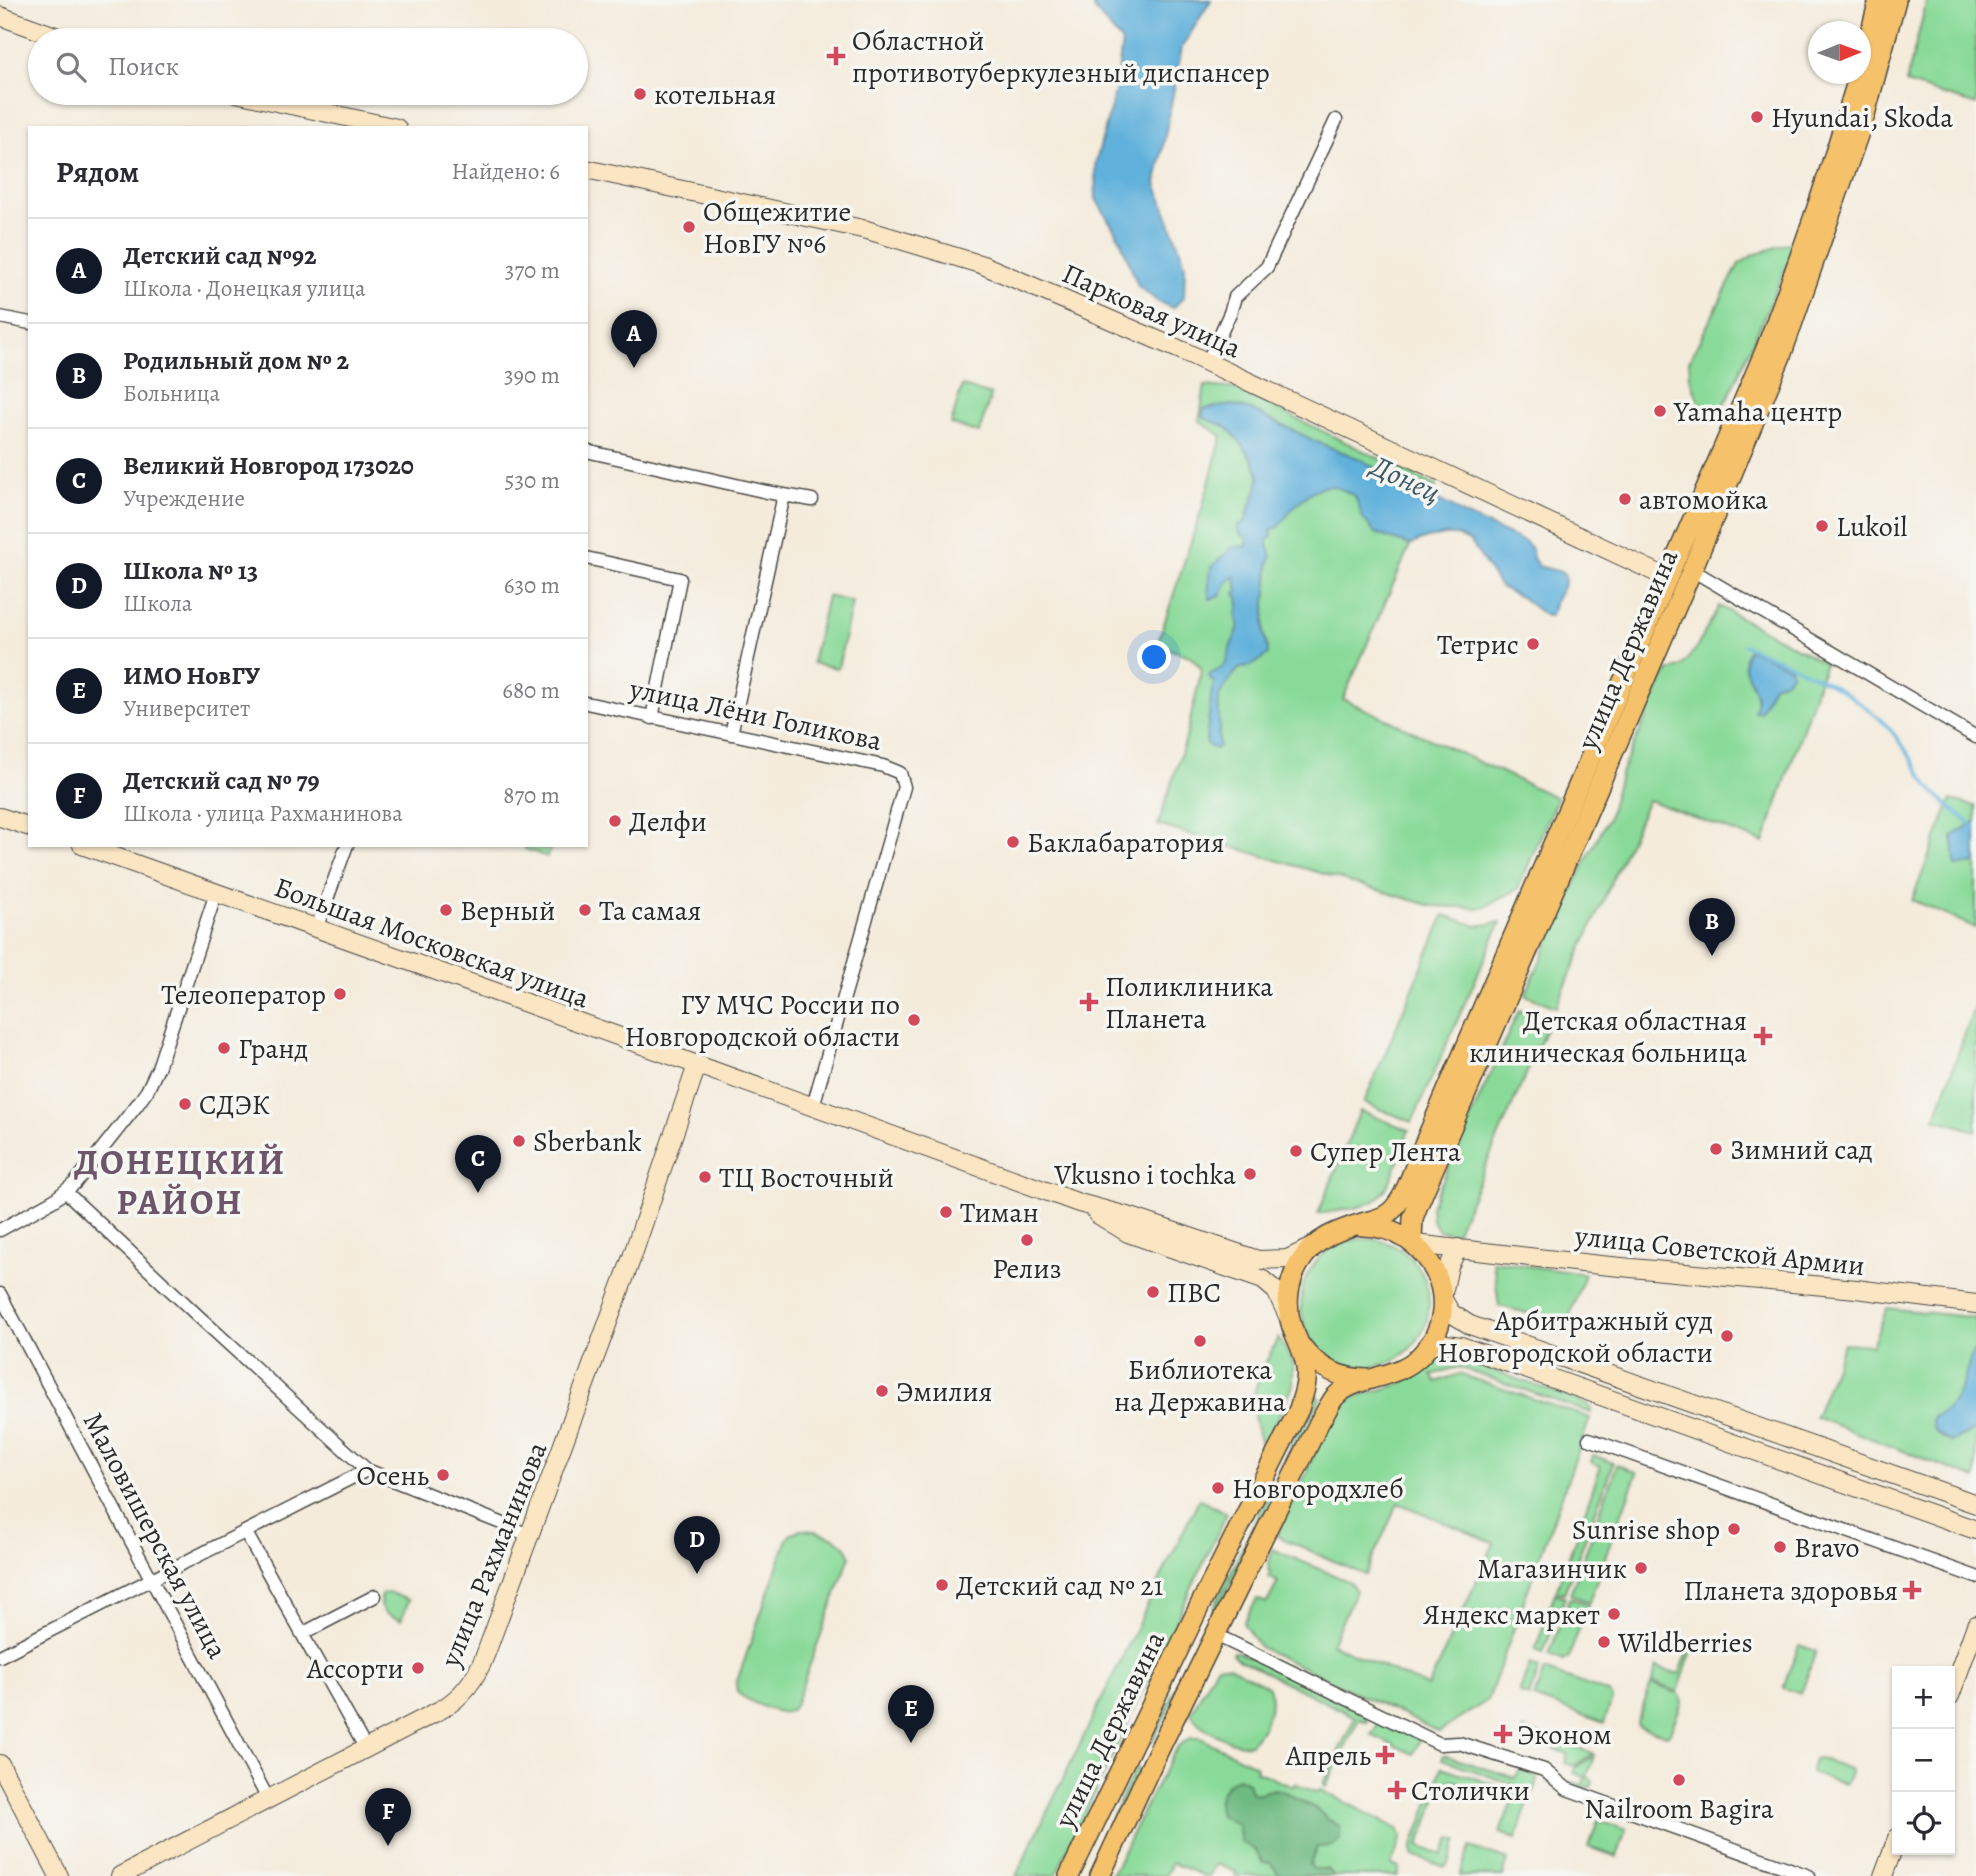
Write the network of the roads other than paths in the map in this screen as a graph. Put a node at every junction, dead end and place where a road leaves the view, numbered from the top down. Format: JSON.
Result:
{"nodes":[{"id":1,"x":1879,"y":0,"type":"edge"},
{"id":2,"x":1896,"y":0,"type":"edge"},
{"id":3,"x":0,"y":16,"type":"edge"},
{"id":4,"x":33,"y":28,"type":"edge"},
{"id":5,"x":283,"y":105,"type":"edge"},
{"id":6,"x":1336,"y":120,"type":"dead end"},
{"id":7,"x":357,"y":124,"type":"edge"},
{"id":8,"x":377,"y":126,"type":"edge"},
{"id":9,"x":588,"y":169,"type":"edge"},
{"id":10,"x":0,"y":317,"type":"edge"},
{"id":11,"x":28,"y":323,"type":"edge"},
{"id":12,"x":1207,"y":363,"type":"junction"},
{"id":13,"x":1735,"y":446,"type":"junction"},
{"id":14,"x":588,"y":451,"type":"edge"},
{"id":15,"x":784,"y":495,"type":"junction"},
{"id":16,"x":812,"y":500,"type":"dead end"},
{"id":17,"x":588,"y":558,"type":"edge"},
{"id":18,"x":1692,"y":570,"type":"junction"},
{"id":19,"x":1668,"y":578,"type":"junction"},
{"id":20,"x":588,"y":704,"type":"edge"},
{"id":21,"x":652,"y":718,"type":"junction"},
{"id":22,"x":731,"y":734,"type":"junction"},
{"id":23,"x":1976,"y":737,"type":"edge"},
{"id":24,"x":0,"y":817,"type":"edge"},
{"id":25,"x":28,"y":826,"type":"edge"},
{"id":26,"x":88,"y":847,"type":"edge"},
{"id":27,"x":346,"y":847,"type":"edge"},
{"id":28,"x":216,"y":893,"type":"junction"},
{"id":29,"x":316,"y":929,"type":"junction"},
{"id":30,"x":697,"y":1065,"type":"junction"},
{"id":31,"x":813,"y":1106,"type":"junction"},
{"id":32,"x":66,"y":1192,"type":"junction"},
{"id":33,"x":1079,"y":1203,"type":"junction"},
{"id":34,"x":1343,"y":1229,"type":"junction"},
{"id":35,"x":0,"y":1230,"type":"edge"},
{"id":36,"x":1318,"y":1242,"type":"junction"},
{"id":37,"x":1414,"y":1243,"type":"junction"},
{"id":38,"x":1458,"y":1248,"type":"junction"},
{"id":39,"x":0,"y":1294,"type":"edge"},
{"id":40,"x":1441,"y":1298,"type":"junction"},
{"id":41,"x":1976,"y":1304,"type":"edge"},
{"id":42,"x":1294,"y":1332,"type":"junction"},
{"id":43,"x":1429,"y":1345,"type":"junction"},
{"id":44,"x":1373,"y":1379,"type":"junction"},
{"id":45,"x":1589,"y":1439,"type":"dead end"},
{"id":46,"x":368,"y":1471,"type":"junction"},
{"id":47,"x":1976,"y":1504,"type":"edge"},
{"id":48,"x":1976,"y":1530,"type":"edge"},
{"id":49,"x":246,"y":1532,"type":"junction"},
{"id":50,"x":530,"y":1536,"type":"junction"},
{"id":51,"x":1976,"y":1577,"type":"edge"},
{"id":52,"x":152,"y":1579,"type":"junction"},
{"id":53,"x":375,"y":1596,"type":"dead end"},
{"id":54,"x":1976,"y":1625,"type":"edge"},
{"id":55,"x":302,"y":1634,"type":"junction"},
{"id":56,"x":1216,"y":1635,"type":"junction"},
{"id":57,"x":0,"y":1656,"type":"edge"},
{"id":58,"x":1955,"y":1682,"type":"edge"},
{"id":59,"x":366,"y":1749,"type":"junction"},
{"id":60,"x":1128,"y":1753,"type":"junction"},
{"id":61,"x":0,"y":1764,"type":"edge"},
{"id":62,"x":1152,"y":1764,"type":"junction"},
{"id":63,"x":268,"y":1799,"type":"junction"},
{"id":64,"x":1892,"y":1852,"type":"edge"},
{"id":65,"x":58,"y":1876,"type":"edge"},
{"id":66,"x":120,"y":1876,"type":"edge"},
{"id":67,"x":1069,"y":1876,"type":"edge"},
{"id":68,"x":1100,"y":1876,"type":"edge"},
{"id":69,"x":1809,"y":1876,"type":"edge"},
{"id":70,"x":1883,"y":1876,"type":"edge"}],
"edges":[{"from":1,"to":13,"type":"main road","name":"улица Державина"},
{"from":2,"to":13,"type":"main road","name":"улица Державина"},
{"from":3,"to":4,"type":"street"},
{"from":5,"to":7,"type":"street"},
{"from":6,"to":12,"type":"street"},
{"from":7,"to":8,"type":"street"},
{"from":9,"to":12,"type":"street","name":"Парковая улица"},
{"from":10,"to":11,"type":"street"},
{"from":12,"to":19,"type":"street","name":"Парковая улица"},
{"from":13,"to":18,"type":"main road","name":"улица Державина"},
{"from":13,"to":19,"type":"main road","name":"улица Державина"},
{"from":14,"to":15,"type":"street"},
{"from":15,"to":16,"type":"street"},
{"from":15,"to":22,"type":"street"},
{"from":17,"to":21,"type":"street"},
{"from":18,"to":23,"type":"street"},
{"from":18,"to":37,"type":"main road","name":"улица Державина"},
{"from":19,"to":34,"type":"main road","name":"улица Державина"},
{"from":20,"to":21,"type":"street","name":"улица Лёни Голикова"},
{"from":21,"to":22,"type":"street","name":"улица Лёни Голикова"},
{"from":22,"to":31,"type":"street","name":"улица Лёни Голикова"},
{"from":24,"to":25,"type":"street"},
{"from":26,"to":28,"type":"street","name":"Большая Московская улица"},
{"from":27,"to":29,"type":"street"},
{"from":28,"to":29,"type":"street","name":"Большая Московская улица"},
{"from":28,"to":32,"type":"street"},
{"from":29,"to":30,"type":"street","name":"Большая Московская улица"},
{"from":30,"to":31,"type":"street","name":"Большая Московская улица"},
{"from":30,"to":50,"type":"street","name":"улица Рахманинова"},
{"from":31,"to":33,"type":"street","name":"Большая Московская улица"},
{"from":32,"to":35,"type":"street"},
{"from":32,"to":46,"type":"street"},
{"from":33,"to":36,"type":"street","name":"Большая Московская улица"},
{"from":33,"to":42,"type":"street","name":"Большая Московская улица"},
{"from":34,"to":36,"type":"main road","name":"улица Державина"},
{"from":34,"to":37,"type":"main road","name":"улица Державина"},
{"from":36,"to":42,"type":"main road","name":"улица Державина"},
{"from":37,"to":38,"type":"street","name":"улица Советской Армии"},
{"from":37,"to":40,"type":"main road","name":"улица Державина"},
{"from":38,"to":40,"type":"street"},
{"from":38,"to":41,"type":"street","name":"улица Советской Армии"},
{"from":39,"to":52,"type":"street","name":"Маловишерская улица"},
{"from":40,"to":43,"type":"main road","name":"улица Державина"},
{"from":40,"to":47,"type":"street"},
{"from":42,"to":44,"type":"main road","name":"улица Державина"},
{"from":42,"to":60,"type":"main road","name":"улица Державина"},
{"from":43,"to":44,"type":"main road","name":"улица Державина"},
{"from":43,"to":48,"type":"street"},
{"from":44,"to":56,"type":"main road","name":"улица Державина"},
{"from":45,"to":51,"type":"street"},
{"from":46,"to":49,"type":"street"},
{"from":46,"to":50,"type":"street"},
{"from":49,"to":52,"type":"street"},
{"from":49,"to":55,"type":"street"},
{"from":50,"to":59,"type":"street","name":"улица Рахманинова"},
{"from":52,"to":57,"type":"street"},
{"from":52,"to":63,"type":"street","name":"Маловишерская улица"},
{"from":53,"to":55,"type":"street"},
{"from":54,"to":58,"type":"street"},
{"from":55,"to":59,"type":"street"},
{"from":56,"to":62,"type":"main road","name":"улица Державина"},
{"from":56,"to":69,"type":"street"},
{"from":59,"to":63,"type":"street","name":"улица Рахманинова"},
{"from":60,"to":62,"type":"main road"},
{"from":60,"to":67,"type":"main road","name":"улица Державина"},
{"from":61,"to":65,"type":"street"},
{"from":62,"to":68,"type":"main road","name":"улица Державина"},
{"from":63,"to":66,"type":"street","name":"улица Рахманинова"},
{"from":64,"to":70,"type":"street"}]}
